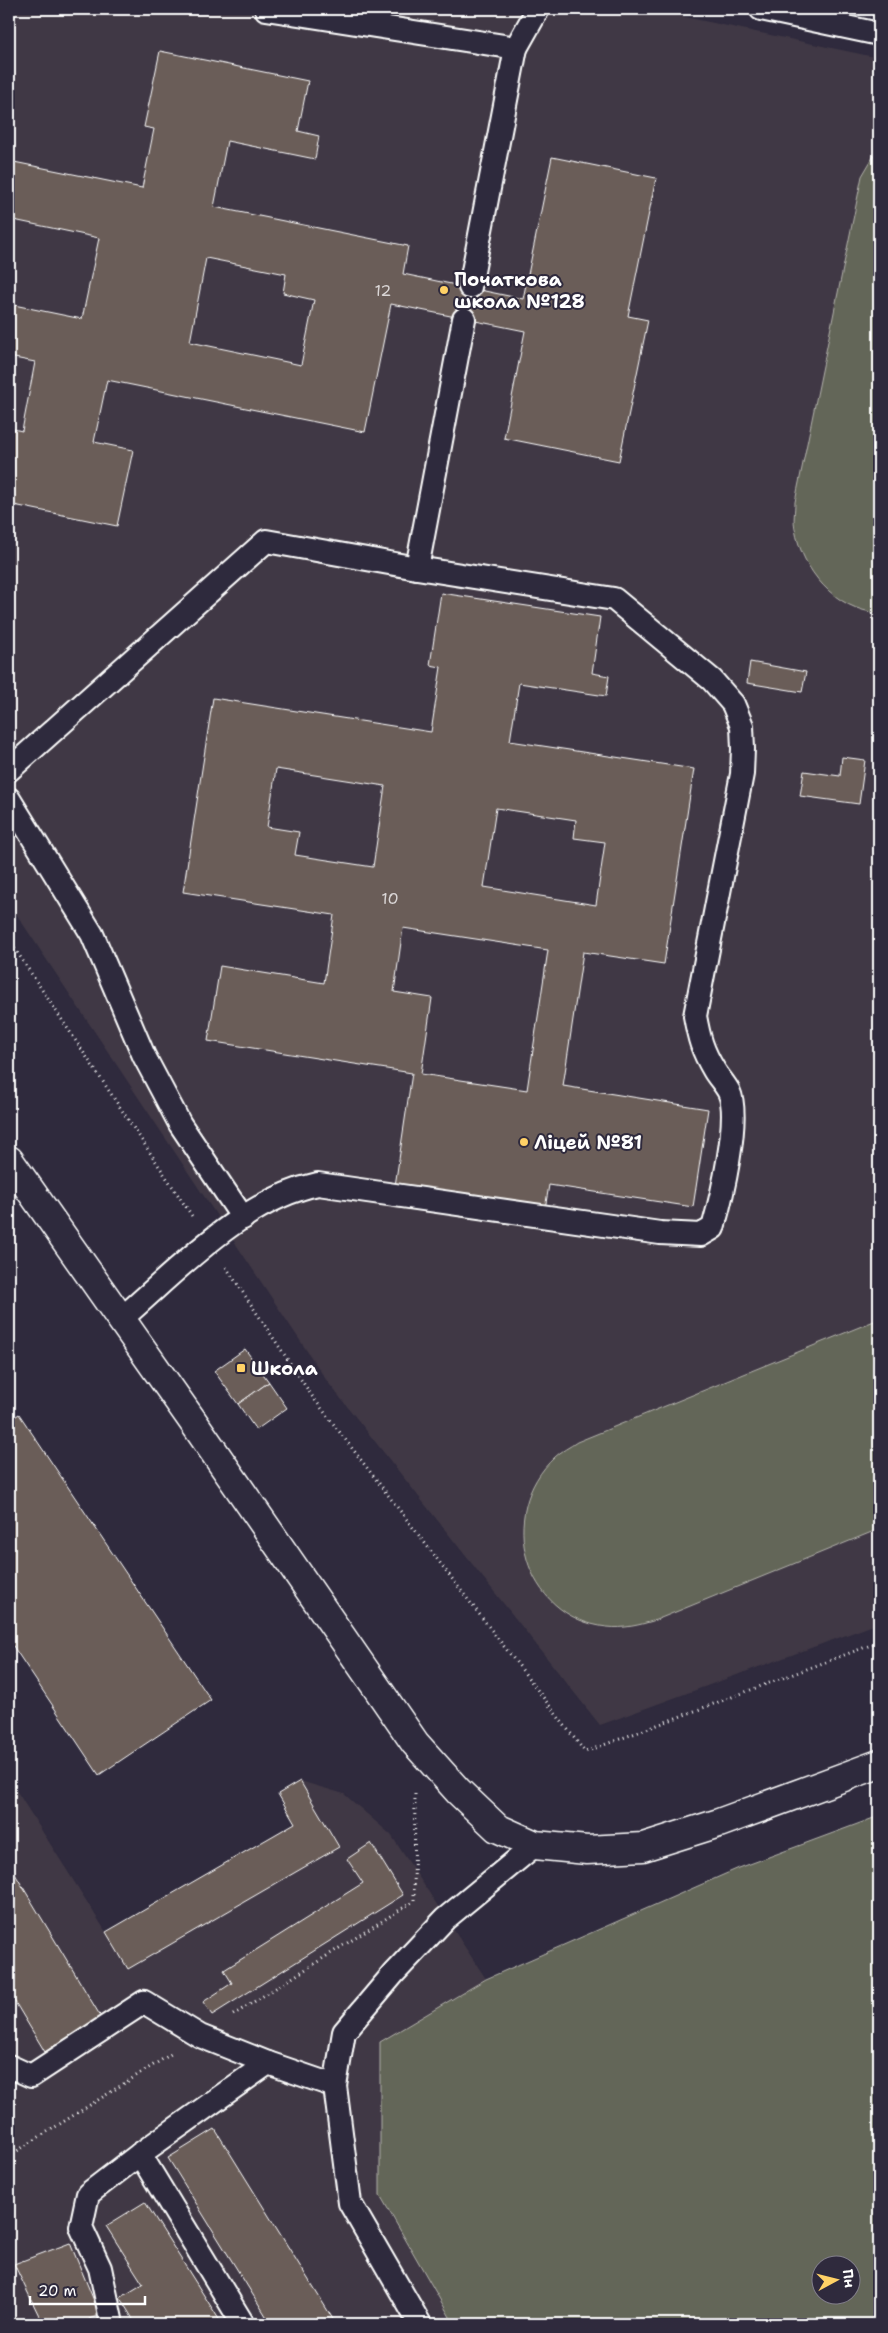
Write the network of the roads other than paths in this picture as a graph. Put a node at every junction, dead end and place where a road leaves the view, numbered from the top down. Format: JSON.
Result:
{"nodes":[{"id":1,"x":266,"y":9,"type":"edge"},
{"id":2,"x":538,"y":9,"type":"edge"},
{"id":3,"x":761,"y":9,"type":"edge"},
{"id":4,"x":879,"y":34,"type":"edge"},
{"id":5,"x":516,"y":48,"type":"junction"},
{"id":6,"x":470,"y":287,"type":"dead end"},
{"id":7,"x":464,"y":319,"type":"dead end"},
{"id":8,"x":417,"y":568,"type":"junction"},
{"id":9,"x":9,"y":770,"type":"edge"},
{"id":10,"x":9,"y":800,"type":"edge"},
{"id":11,"x":9,"y":1160,"type":"edge"},
{"id":12,"x":243,"y":1218,"type":"junction"},
{"id":13,"x":121,"y":1319,"type":"junction"},
{"id":14,"x":879,"y":1764,"type":"edge"},
{"id":15,"x":535,"y":1845,"type":"junction"},
{"id":16,"x":268,"y":2063,"type":"junction"},
{"id":17,"x":9,"y":2066,"type":"edge"},
{"id":18,"x":335,"y":2086,"type":"junction"},
{"id":19,"x":140,"y":2154,"type":"junction"},
{"id":20,"x":112,"y":2324,"type":"edge"},
{"id":21,"x":243,"y":2324,"type":"edge"},
{"id":22,"x":420,"y":2324,"type":"edge"}],
"edges":[{"from":1,"to":5,"type":"lane"},
{"from":2,"to":5,"type":"lane"},
{"from":3,"to":4,"type":"lane"},
{"from":5,"to":6,"type":"lane"},
{"from":7,"to":8,"type":"lane"},
{"from":8,"to":9,"type":"lane"},
{"from":8,"to":12,"type":"lane"},
{"from":10,"to":12,"type":"lane"},
{"from":11,"to":13,"type":"street"},
{"from":12,"to":13,"type":"lane"},
{"from":13,"to":15,"type":"street"},
{"from":14,"to":15,"type":"street"},
{"from":15,"to":18,"type":"lane"},
{"from":16,"to":17,"type":"lane"},
{"from":16,"to":18,"type":"lane"},
{"from":16,"to":19,"type":"lane"},
{"from":18,"to":22,"type":"lane"},
{"from":19,"to":20,"type":"lane"},
{"from":19,"to":21,"type":"lane"}]}
